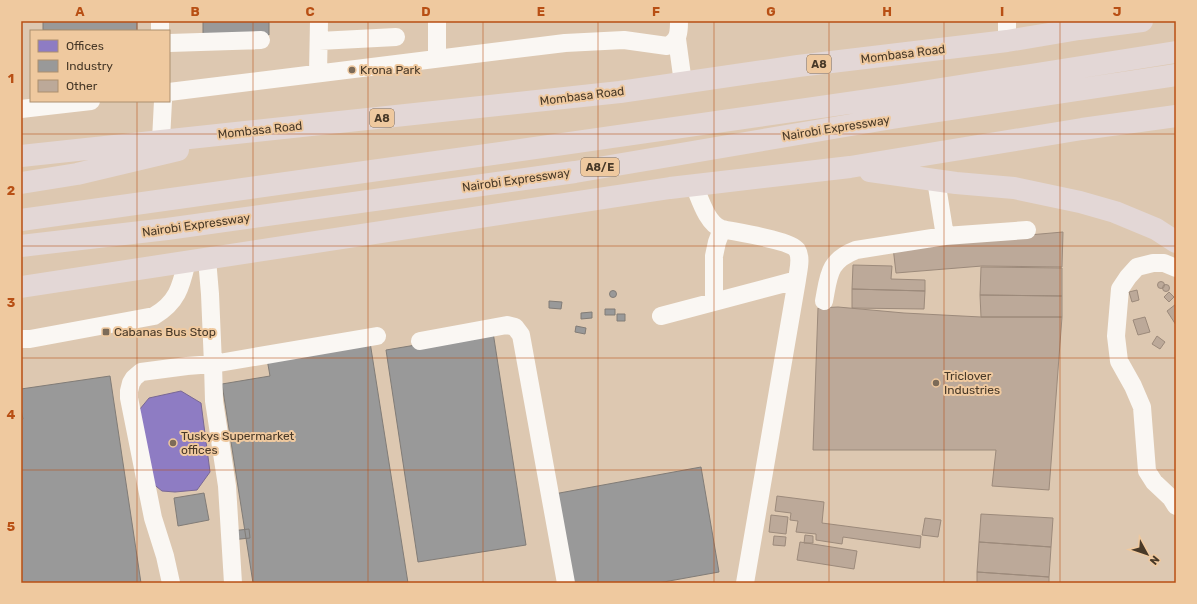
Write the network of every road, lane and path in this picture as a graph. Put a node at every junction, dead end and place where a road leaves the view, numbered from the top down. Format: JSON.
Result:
{"nodes":[{"id":1,"x":319,"y":21,"type":"edge"},
{"id":2,"x":437,"y":21,"type":"edge"},
{"id":3,"x":679,"y":21,"type":"edge"},
{"id":4,"x":1142,"y":21,"type":"edge"},
{"id":5,"x":1007,"y":31,"type":"edge"},
{"id":6,"x":396,"y":37,"type":"dead end"},
{"id":7,"x":677,"y":39,"type":"junction"},
{"id":8,"x":261,"y":40,"type":"dead end"},
{"id":9,"x":319,"y":41,"type":"junction"},
{"id":10,"x":170,"y":43,"type":"edge"},
{"id":11,"x":1176,"y":52,"type":"edge"},
{"id":12,"x":437,"y":59,"type":"junction"},
{"id":13,"x":318,"y":73,"type":"junction"},
{"id":14,"x":1176,"y":75,"type":"edge"},
{"id":15,"x":683,"y":83,"type":"junction"},
{"id":16,"x":170,"y":92,"type":"edge"},
{"id":17,"x":82,"y":102,"type":"edge"},
{"id":18,"x":163,"y":102,"type":"edge"},
{"id":19,"x":21,"y":109,"type":"edge"},
{"id":20,"x":1176,"y":116,"type":"edge"},
{"id":21,"x":267,"y":130,"type":"junction"},
{"id":22,"x":161,"y":140,"type":"junction"},
{"id":23,"x":21,"y":156,"type":"edge"},
{"id":24,"x":850,"y":167,"type":"junction"},
{"id":25,"x":936,"y":180,"type":"junction"},
{"id":26,"x":21,"y":183,"type":"edge"},
{"id":27,"x":694,"y":184,"type":"junction"},
{"id":28,"x":21,"y":220,"type":"edge"},
{"id":29,"x":722,"y":230,"type":"junction"},
{"id":30,"x":1027,"y":230,"type":"dead end"},
{"id":31,"x":945,"y":236,"type":"junction"},
{"id":32,"x":1176,"y":242,"type":"edge"},
{"id":33,"x":21,"y":246,"type":"edge"},
{"id":34,"x":197,"y":260,"type":"junction"},
{"id":35,"x":1176,"y":268,"type":"edge"},
{"id":36,"x":797,"y":280,"type":"junction"},
{"id":37,"x":21,"y":287,"type":"edge"},
{"id":38,"x":824,"y":301,"type":"dead end"},
{"id":39,"x":714,"y":302,"type":"junction"},
{"id":40,"x":661,"y":316,"type":"dead end"},
{"id":41,"x":378,"y":336,"type":"dead end"},
{"id":42,"x":21,"y":339,"type":"edge"},
{"id":43,"x":420,"y":341,"type":"dead end"},
{"id":44,"x":213,"y":364,"type":"junction"},
{"id":45,"x":1176,"y":506,"type":"edge"},
{"id":46,"x":171,"y":583,"type":"edge"},
{"id":47,"x":233,"y":583,"type":"edge"},
{"id":48,"x":566,"y":583,"type":"edge"},
{"id":49,"x":745,"y":583,"type":"edge"}],
"edges":[{"from":1,"to":9,"type":"lane"},
{"from":2,"to":12,"type":"lane"},
{"from":3,"to":7,"type":"lane"},
{"from":4,"to":5,"type":"highway","name":"Mombasa Road","number":"A8"},
{"from":5,"to":15,"type":"highway","name":"Mombasa Road","number":"A8"},
{"from":6,"to":9,"type":"lane"},
{"from":7,"to":12,"type":"lane"},
{"from":7,"to":15,"type":"lane"},
{"from":8,"to":10,"type":"lane"},
{"from":9,"to":13,"type":"lane"},
{"from":11,"to":28,"type":"highway","name":"Nairobi Expressway","number":"A8/E"},
{"from":12,"to":13,"type":"lane"},
{"from":13,"to":16,"type":"lane"},
{"from":14,"to":33,"type":"highway","name":"Nairobi Expressway","number":"A8/E"},
{"from":15,"to":21,"type":"highway","name":"Mombasa Road","number":"A8"},
{"from":17,"to":19,"type":"lane"},
{"from":18,"to":22,"type":"lane"},
{"from":20,"to":24,"type":"highway"},
{"from":21,"to":22,"type":"highway","name":"Mombasa Road","number":"A8"},
{"from":21,"to":26,"type":"highway"},
{"from":22,"to":23,"type":"highway","name":"Mombasa Road","number":"A8"},
{"from":24,"to":25,"type":"highway"},
{"from":24,"to":27,"type":"highway"},
{"from":25,"to":31,"type":"lane"},
{"from":25,"to":32,"type":"highway"},
{"from":27,"to":29,"type":"lane"},
{"from":27,"to":34,"type":"highway"},
{"from":29,"to":36,"type":"lane"},
{"from":29,"to":39,"type":"lane"},
{"from":30,"to":31,"type":"lane"},
{"from":31,"to":38,"type":"lane"},
{"from":34,"to":37,"type":"highway"},
{"from":34,"to":42,"type":"lane"},
{"from":34,"to":44,"type":"lane"},
{"from":35,"to":45,"type":"lane"},
{"from":36,"to":39,"type":"lane"},
{"from":36,"to":49,"type":"lane"},
{"from":39,"to":40,"type":"lane"},
{"from":41,"to":44,"type":"lane"},
{"from":43,"to":48,"type":"lane"},
{"from":44,"to":46,"type":"lane"},
{"from":44,"to":47,"type":"lane"}]}
